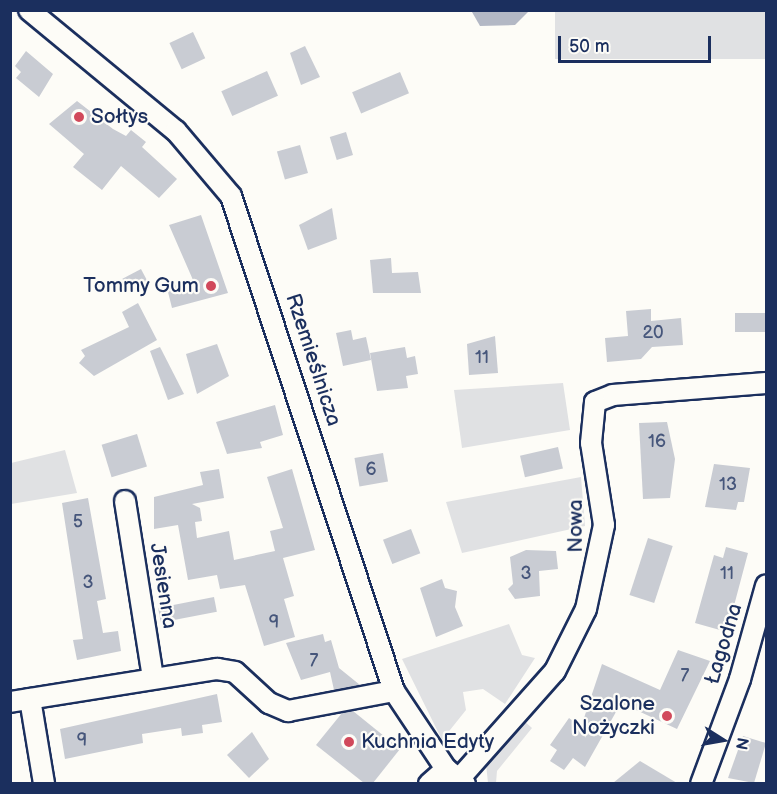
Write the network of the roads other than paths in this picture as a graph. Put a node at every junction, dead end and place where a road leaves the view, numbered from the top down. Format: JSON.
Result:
{"nodes":[{"id":1,"x":29,"y":10,"type":"edge"},
{"id":2,"x":766,"y":383,"type":"edge"},
{"id":3,"x":125,"y":501,"type":"dead end"},
{"id":4,"x":766,"y":586,"type":"edge"},
{"id":5,"x":153,"y":678,"type":"junction"},
{"id":6,"x":394,"y":691,"type":"junction"},
{"id":7,"x":20,"y":700,"type":"edge"},
{"id":8,"x":457,"y":777,"type":"edge"},
{"id":9,"x":44,"y":783,"type":"edge"},
{"id":10,"x":429,"y":783,"type":"edge"},
{"id":11,"x":701,"y":783,"type":"edge"}],
"edges":[{"from":1,"to":6,"type":"street","name":"Rzemieślnicza"},
{"from":2,"to":8,"type":"street","name":"Nowa"},
{"from":3,"to":5,"type":"street","name":"Jesienna"},
{"from":4,"to":11,"type":"street","name":"Łagodna"},
{"from":5,"to":6,"type":"street"},
{"from":5,"to":7,"type":"street"},
{"from":6,"to":8,"type":"street","name":"Rzemieślnicza"},
{"from":7,"to":9,"type":"street"},
{"from":8,"to":10,"type":"street"}]}
